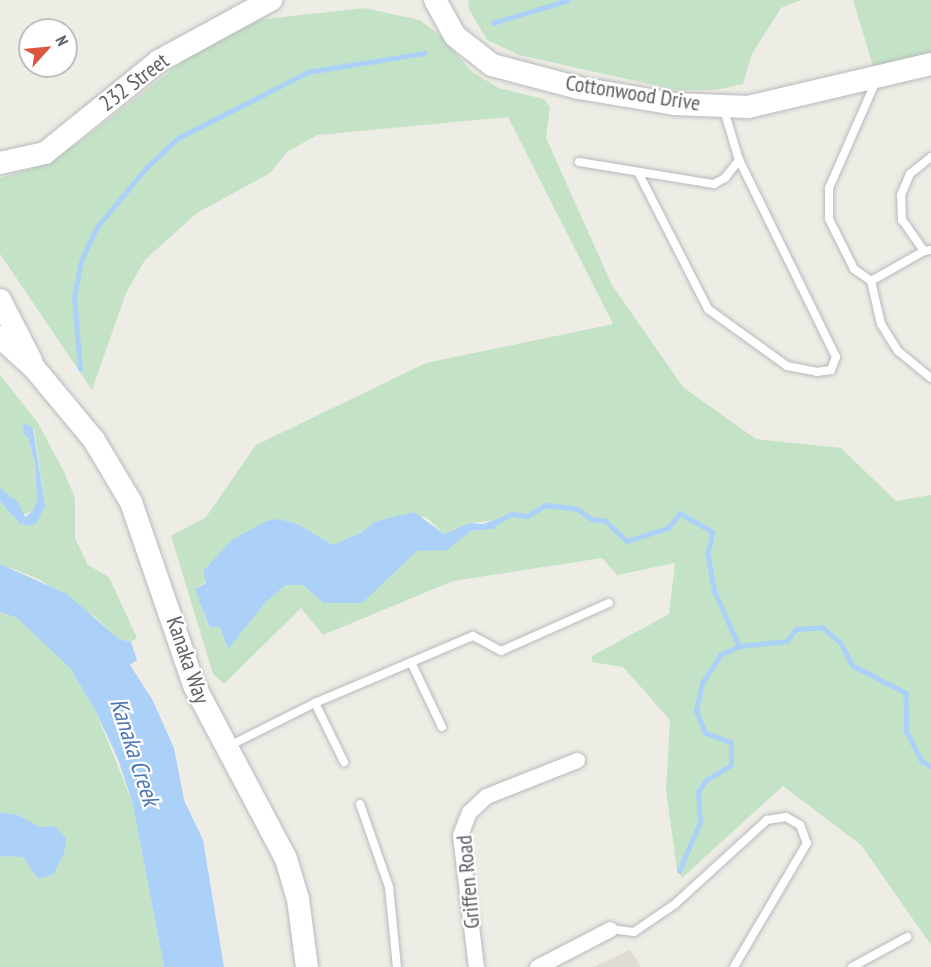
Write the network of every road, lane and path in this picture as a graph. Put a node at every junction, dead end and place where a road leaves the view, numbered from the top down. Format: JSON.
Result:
{"nodes":[{"id":1,"x":271,"y":0,"type":"edge"},
{"id":2,"x":435,"y":0,"type":"edge"},
{"id":3,"x":931,"y":64,"type":"edge"},
{"id":4,"x":877,"y":79,"type":"junction"},
{"id":5,"x":723,"y":106,"type":"junction"},
{"id":6,"x":931,"y":157,"type":"edge"},
{"id":7,"x":739,"y":160,"type":"junction"},
{"id":8,"x":579,"y":162,"type":"dead end"},
{"id":9,"x":0,"y":163,"type":"edge"},
{"id":10,"x":638,"y":172,"type":"junction"},
{"id":11,"x":928,"y":251,"type":"edge"},
{"id":12,"x":871,"y":281,"type":"junction"},
{"id":13,"x":0,"y":300,"type":"edge"},
{"id":14,"x":0,"y":337,"type":"edge"},
{"id":15,"x":35,"y":369,"type":"junction"},
{"id":16,"x":931,"y":378,"type":"edge"},
{"id":17,"x":609,"y":603,"type":"dead end"},
{"id":18,"x":411,"y":662,"type":"junction"},
{"id":19,"x":315,"y":703,"type":"junction"},
{"id":20,"x":441,"y":727,"type":"dead end"},
{"id":21,"x":225,"y":748,"type":"junction"},
{"id":22,"x":577,"y":760,"type":"dead end"},
{"id":23,"x":344,"y":762,"type":"dead end"},
{"id":24,"x":360,"y":804,"type":"dead end"},
{"id":25,"x":610,"y":929,"type":"joint"},
{"id":26,"x":907,"y":937,"type":"dead end"},
{"id":27,"x":307,"y":967,"type":"edge"},
{"id":28,"x":397,"y":967,"type":"edge"},
{"id":29,"x":476,"y":967,"type":"edge"},
{"id":30,"x":537,"y":967,"type":"edge"},
{"id":31,"x":734,"y":967,"type":"edge"},
{"id":32,"x":852,"y":967,"type":"edge"}],
"edges":[{"from":1,"to":9,"type":"main road","name":"232 Street"},
{"from":2,"to":5,"type":"main road","name":"Cottonwood Drive"},
{"from":3,"to":4,"type":"main road","name":"Cottonwood Drive"},
{"from":4,"to":5,"type":"main road","name":"Cottonwood Drive"},
{"from":4,"to":12,"type":"lane"},
{"from":5,"to":7,"type":"lane"},
{"from":6,"to":11,"type":"lane"},
{"from":7,"to":10,"type":"lane"},
{"from":7,"to":10,"type":"lane"},
{"from":8,"to":10,"type":"lane"},
{"from":11,"to":12,"type":"lane"},
{"from":12,"to":16,"type":"lane"},
{"from":13,"to":15,"type":"main road","name":"Kanaka Way"},
{"from":14,"to":15,"type":"main road","name":"Kanaka Way"},
{"from":15,"to":21,"type":"main road","name":"Kanaka Way"},
{"from":17,"to":18,"type":"lane"},
{"from":18,"to":19,"type":"lane"},
{"from":18,"to":20,"type":"lane"},
{"from":19,"to":21,"type":"lane"},
{"from":19,"to":23,"type":"lane"},
{"from":21,"to":27,"type":"main road","name":"Kanaka Way"},
{"from":22,"to":29,"type":"street","name":"Griffen Road"},
{"from":24,"to":28,"type":"lane"},
{"from":25,"to":30,"type":"street"},
{"from":25,"to":31,"type":"lane"},
{"from":26,"to":32,"type":"lane"}]}
